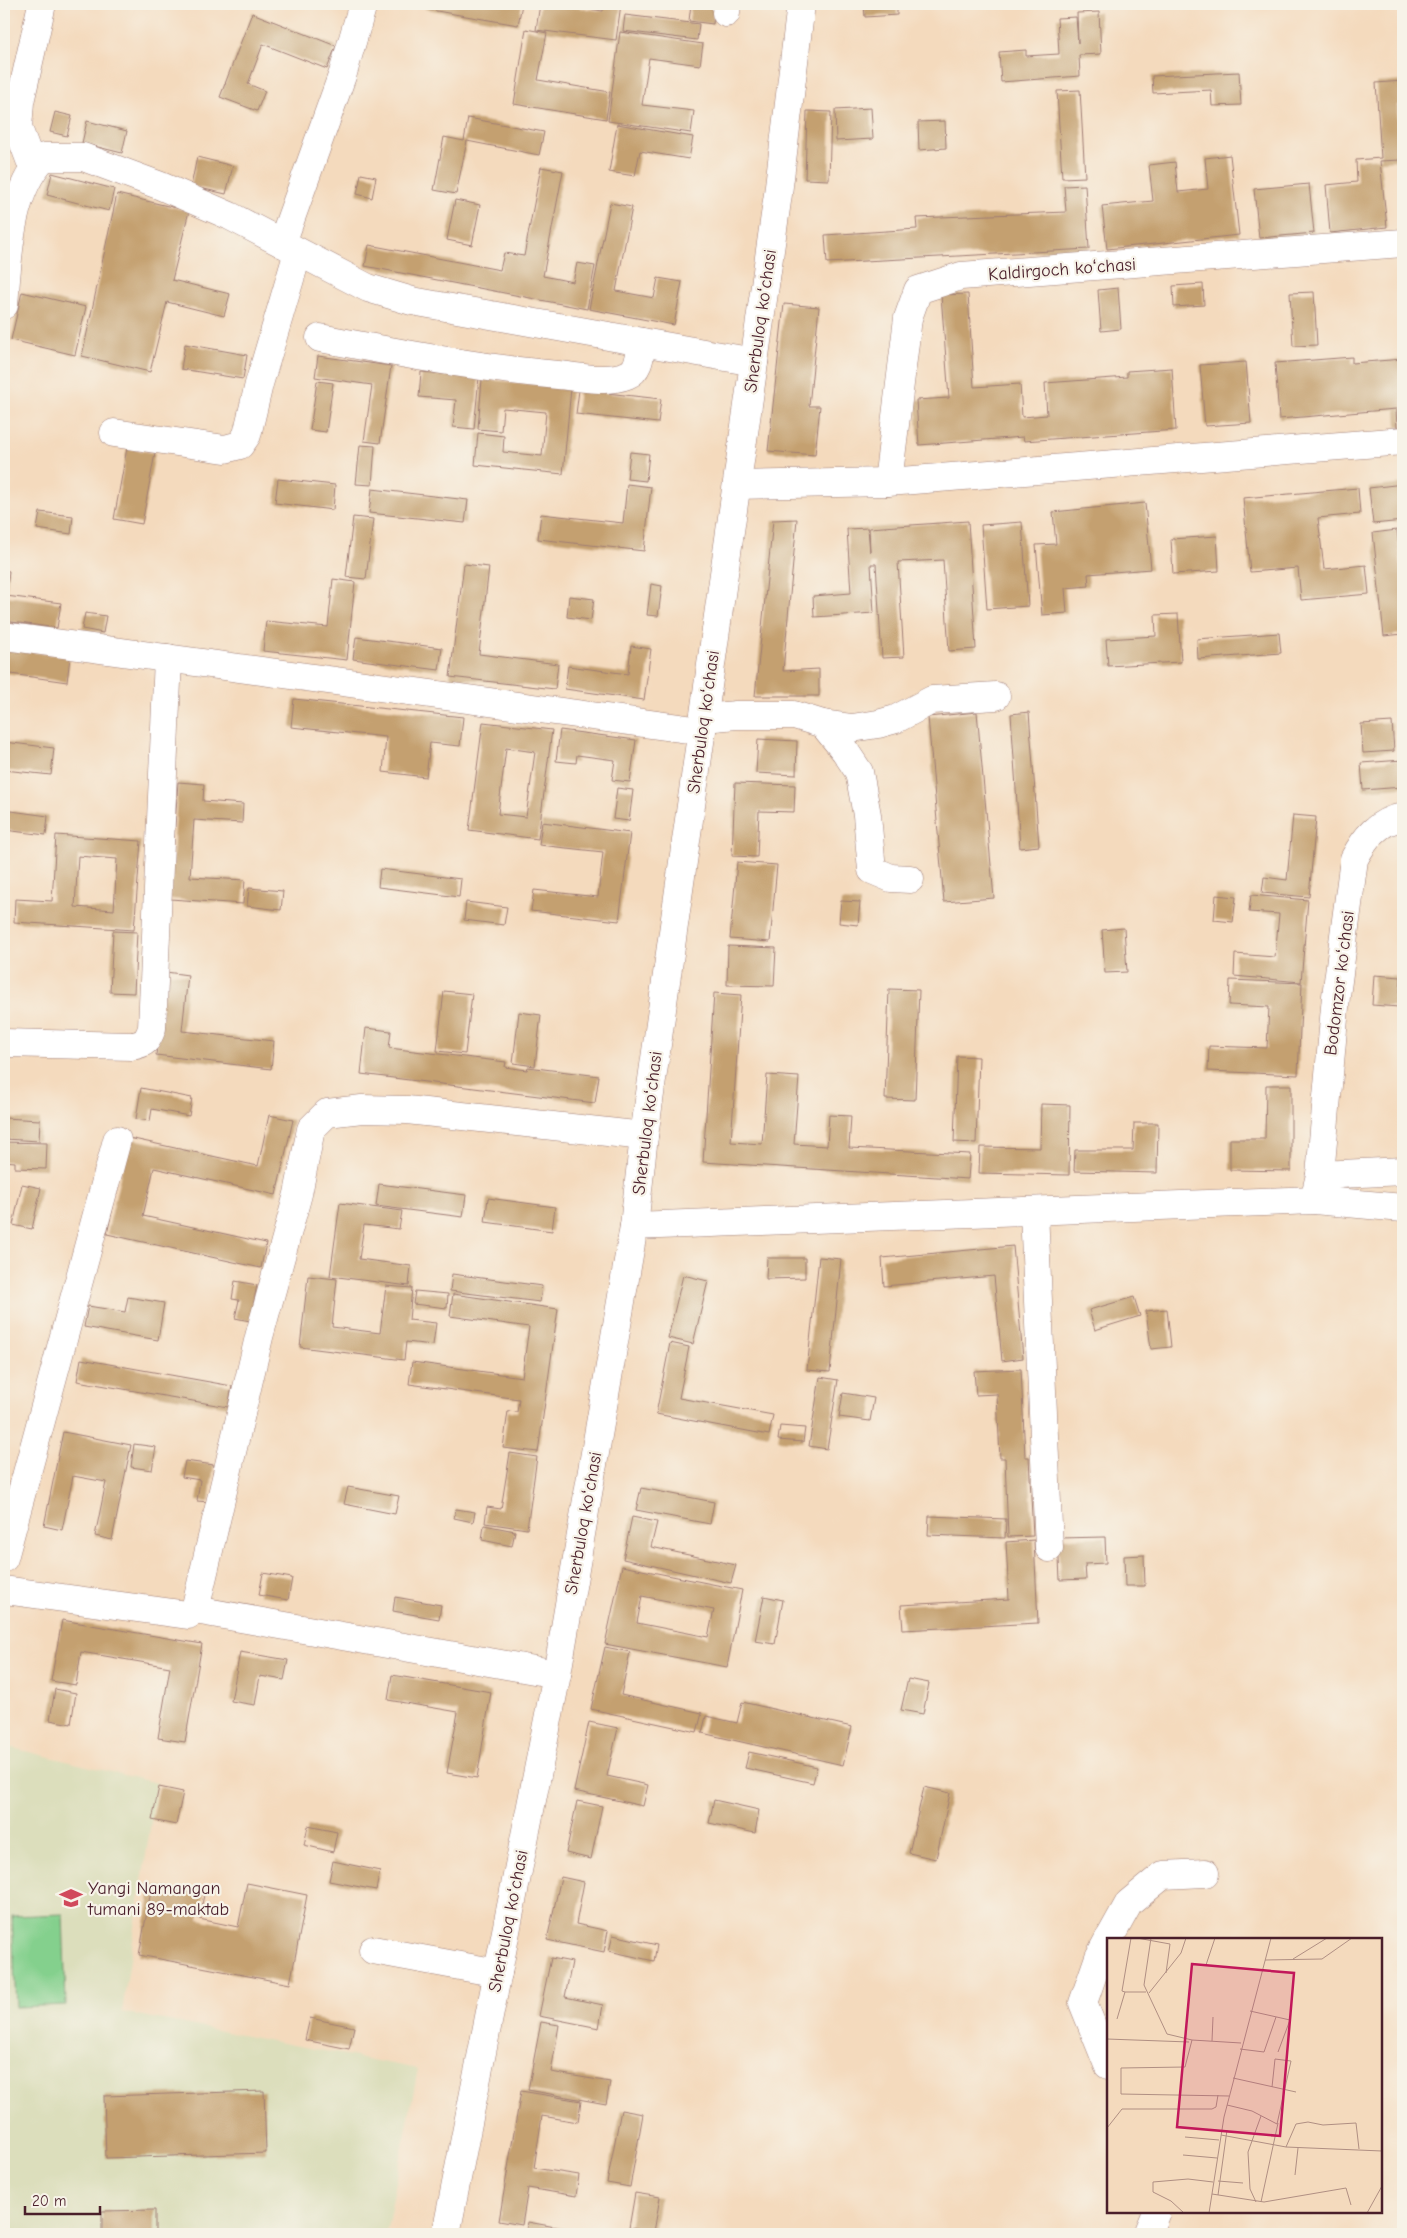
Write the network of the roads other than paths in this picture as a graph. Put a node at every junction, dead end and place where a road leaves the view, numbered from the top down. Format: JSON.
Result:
{"nodes":[{"id":1,"x":42,"y":4,"type":"edge"},
{"id":2,"x":363,"y":4,"type":"edge"},
{"id":3,"x":801,"y":4,"type":"edge"},
{"id":4,"x":33,"y":168,"type":"junction"},
{"id":5,"x":1403,"y":243,"type":"edge"},
{"id":6,"x":290,"y":247,"type":"junction"},
{"id":7,"x":4,"y":305,"type":"edge"},
{"id":8,"x":320,"y":338,"type":"dead end"},
{"id":9,"x":642,"y":342,"type":"junction"},
{"id":10,"x":754,"y":362,"type":"junction"},
{"id":11,"x":114,"y":433,"type":"dead end"},
{"id":12,"x":1403,"y":442,"type":"edge"},
{"id":13,"x":888,"y":482,"type":"junction"},
{"id":14,"x":737,"y":485,"type":"junction"},
{"id":15,"x":4,"y":636,"type":"edge"},
{"id":16,"x":168,"y":658,"type":"junction"},
{"id":17,"x":996,"y":696,"type":"dead end"},
{"id":18,"x":823,"y":724,"type":"junction"},
{"id":19,"x":703,"y":725,"type":"junction"},
{"id":20,"x":1403,"y":817,"type":"edge"},
{"id":21,"x":910,"y":879,"type":"dead end"},
{"id":22,"x":4,"y":1043,"type":"edge"},
{"id":23,"x":644,"y":1136,"type":"junction"},
{"id":24,"x":117,"y":1140,"type":"dead end"},
{"id":25,"x":1403,"y":1171,"type":"edge"},
{"id":26,"x":1317,"y":1188,"type":"junction"},
{"id":27,"x":1403,"y":1208,"type":"edge"},
{"id":28,"x":1034,"y":1211,"type":"junction"},
{"id":29,"x":634,"y":1226,"type":"junction"},
{"id":30,"x":1049,"y":1548,"type":"dead end"},
{"id":31,"x":4,"y":1558,"type":"edge"},
{"id":32,"x":4,"y":1590,"type":"edge"},
{"id":33,"x":196,"y":1610,"type":"junction"},
{"id":34,"x":557,"y":1674,"type":"junction"},
{"id":35,"x":1205,"y":1873,"type":"dead end"},
{"id":36,"x":1109,"y":1938,"type":"edge"},
{"id":37,"x":1107,"y":1942,"type":"edge"},
{"id":38,"x":373,"y":1950,"type":"dead end"},
{"id":39,"x":498,"y":1973,"type":"junction"},
{"id":40,"x":1107,"y":2063,"type":"edge"},
{"id":41,"x":1156,"y":2213,"type":"edge"},
{"id":42,"x":446,"y":2234,"type":"edge"},
{"id":43,"x":1147,"y":2234,"type":"edge"}],
"edges":[{"from":1,"to":4,"type":"street"},
{"from":2,"to":6,"type":"street"},
{"from":3,"to":10,"type":"street","name":"Sherbuloq koʻchasi"},
{"from":4,"to":6,"type":"street"},
{"from":4,"to":7,"type":"street"},
{"from":5,"to":13,"type":"street","name":"Kaldirgoch koʻchasi"},
{"from":6,"to":9,"type":"street"},
{"from":6,"to":11,"type":"street"},
{"from":8,"to":9,"type":"street"},
{"from":9,"to":10,"type":"street"},
{"from":10,"to":14,"type":"street","name":"Sherbuloq koʻchasi"},
{"from":12,"to":13,"type":"street"},
{"from":13,"to":14,"type":"street"},
{"from":14,"to":19,"type":"street","name":"Sherbuloq koʻchasi"},
{"from":15,"to":16,"type":"street"},
{"from":16,"to":19,"type":"street"},
{"from":16,"to":22,"type":"street"},
{"from":17,"to":18,"type":"street"},
{"from":18,"to":19,"type":"street"},
{"from":18,"to":21,"type":"street"},
{"from":19,"to":23,"type":"street","name":"Sherbuloq koʻchasi"},
{"from":20,"to":26,"type":"street","name":"Bodomzor koʻchasi"},
{"from":23,"to":29,"type":"street","name":"Sherbuloq koʻchasi"},
{"from":23,"to":33,"type":"street"},
{"from":24,"to":31,"type":"street"},
{"from":25,"to":26,"type":"street"},
{"from":26,"to":27,"type":"street"},
{"from":26,"to":28,"type":"street"},
{"from":28,"to":29,"type":"street"},
{"from":28,"to":30,"type":"street"},
{"from":29,"to":34,"type":"street","name":"Sherbuloq koʻchasi"},
{"from":32,"to":33,"type":"street"},
{"from":33,"to":34,"type":"street"},
{"from":34,"to":39,"type":"street","name":"Sherbuloq koʻchasi"},
{"from":35,"to":36,"type":"street"},
{"from":37,"to":40,"type":"street"},
{"from":38,"to":39,"type":"street"},
{"from":39,"to":42,"type":"street","name":"Sherbuloq koʻchasi"},
{"from":41,"to":43,"type":"street"}]}
